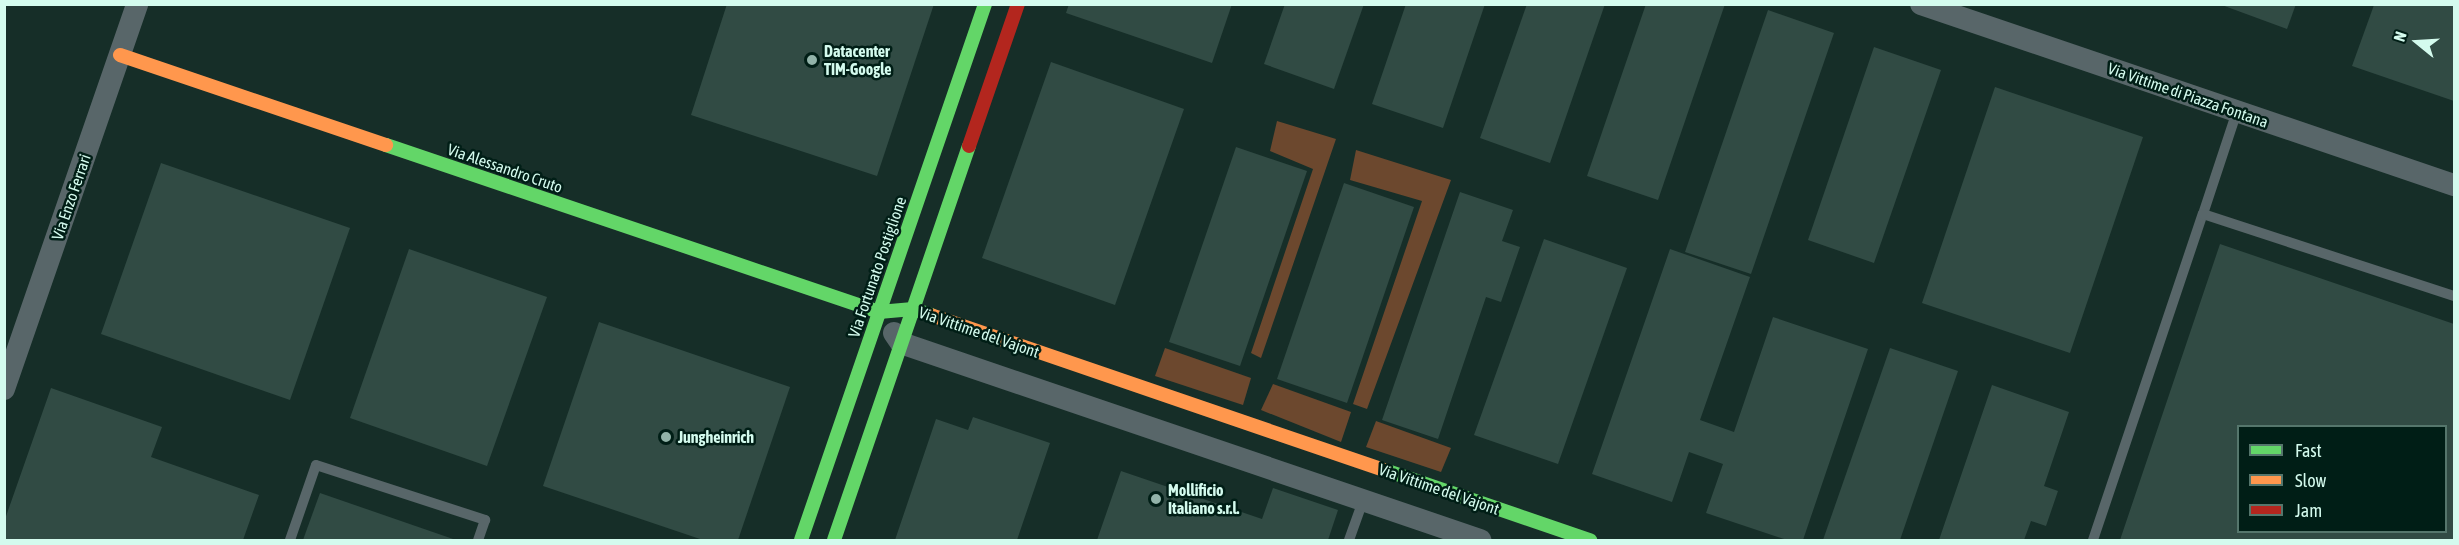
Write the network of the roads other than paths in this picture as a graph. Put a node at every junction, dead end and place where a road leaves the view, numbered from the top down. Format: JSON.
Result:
{"nodes":[{"id":1,"x":137,"y":4,"type":"edge"},
{"id":2,"x":985,"y":4,"type":"edge"},
{"id":3,"x":1018,"y":4,"type":"edge"},
{"id":4,"x":1921,"y":4,"type":"edge"},
{"id":5,"x":989,"y":42,"type":"junction"},
{"id":6,"x":120,"y":55,"type":"junction"},
{"id":7,"x":2237,"y":111,"type":"junction"},
{"id":8,"x":2454,"y":185,"type":"edge"},
{"id":9,"x":2203,"y":214,"type":"junction"},
{"id":10,"x":2454,"y":296,"type":"edge"},
{"id":11,"x":913,"y":309,"type":"junction"},
{"id":12,"x":879,"y":312,"type":"junction"},
{"id":13,"x":901,"y":343,"type":"junction"},
{"id":14,"x":4,"y":389,"type":"edge"},
{"id":15,"x":1193,"y":405,"type":"junction"},
{"id":16,"x":1181,"y":439,"type":"junction"},
{"id":17,"x":1363,"y":501,"type":"junction"},
{"id":18,"x":290,"y":540,"type":"edge"},
{"id":19,"x":478,"y":540,"type":"edge"},
{"id":20,"x":801,"y":540,"type":"edge"},
{"id":21,"x":834,"y":540,"type":"edge"},
{"id":22,"x":1349,"y":540,"type":"edge"},
{"id":23,"x":1480,"y":540,"type":"edge"},
{"id":24,"x":1590,"y":540,"type":"edge"},
{"id":25,"x":2093,"y":540,"type":"edge"}],
"edges":[{"from":1,"to":6,"type":"street","name":"Via Enzo Ferrari"},
{"from":2,"to":5,"type":"street","name":"Via Fortunato Postiglione"},
{"from":3,"to":5,"type":"street","name":"Via Fortunato Postiglione"},
{"from":4,"to":7,"type":"street","name":"Via Vittime di Piazza Fontana"},
{"from":5,"to":11,"type":"street","name":"Via Fortunato Postiglione"},
{"from":5,"to":12,"type":"street","name":"Via Fortunato Postiglione"},
{"from":6,"to":12,"type":"street","name":"Via Alessandro Cruto"},
{"from":6,"to":14,"type":"street","name":"Via Enzo Ferrari"},
{"from":7,"to":8,"type":"street","name":"Via Vittime di Piazza Fontana"},
{"from":7,"to":9,"type":"lane"},
{"from":9,"to":10,"type":"lane"},
{"from":9,"to":25,"type":"lane"},
{"from":11,"to":12,"type":"street","name":"Via Vittime del Vajont"},
{"from":11,"to":13,"type":"street","name":"Via Fortunato Postiglione"},
{"from":11,"to":15,"type":"street","name":"Via Vittime del Vajont"},
{"from":12,"to":13,"type":"street"},
{"from":12,"to":20,"type":"street","name":"Via Fortunato Postiglione"},
{"from":13,"to":16,"type":"street"},
{"from":13,"to":21,"type":"street","name":"Via Fortunato Postiglione"},
{"from":15,"to":16,"type":"street"},
{"from":15,"to":24,"type":"street","name":"Via Vittime del Vajont"},
{"from":16,"to":17,"type":"street"},
{"from":17,"to":22,"type":"lane"},
{"from":17,"to":23,"type":"street"},
{"from":18,"to":19,"type":"lane"}]}
